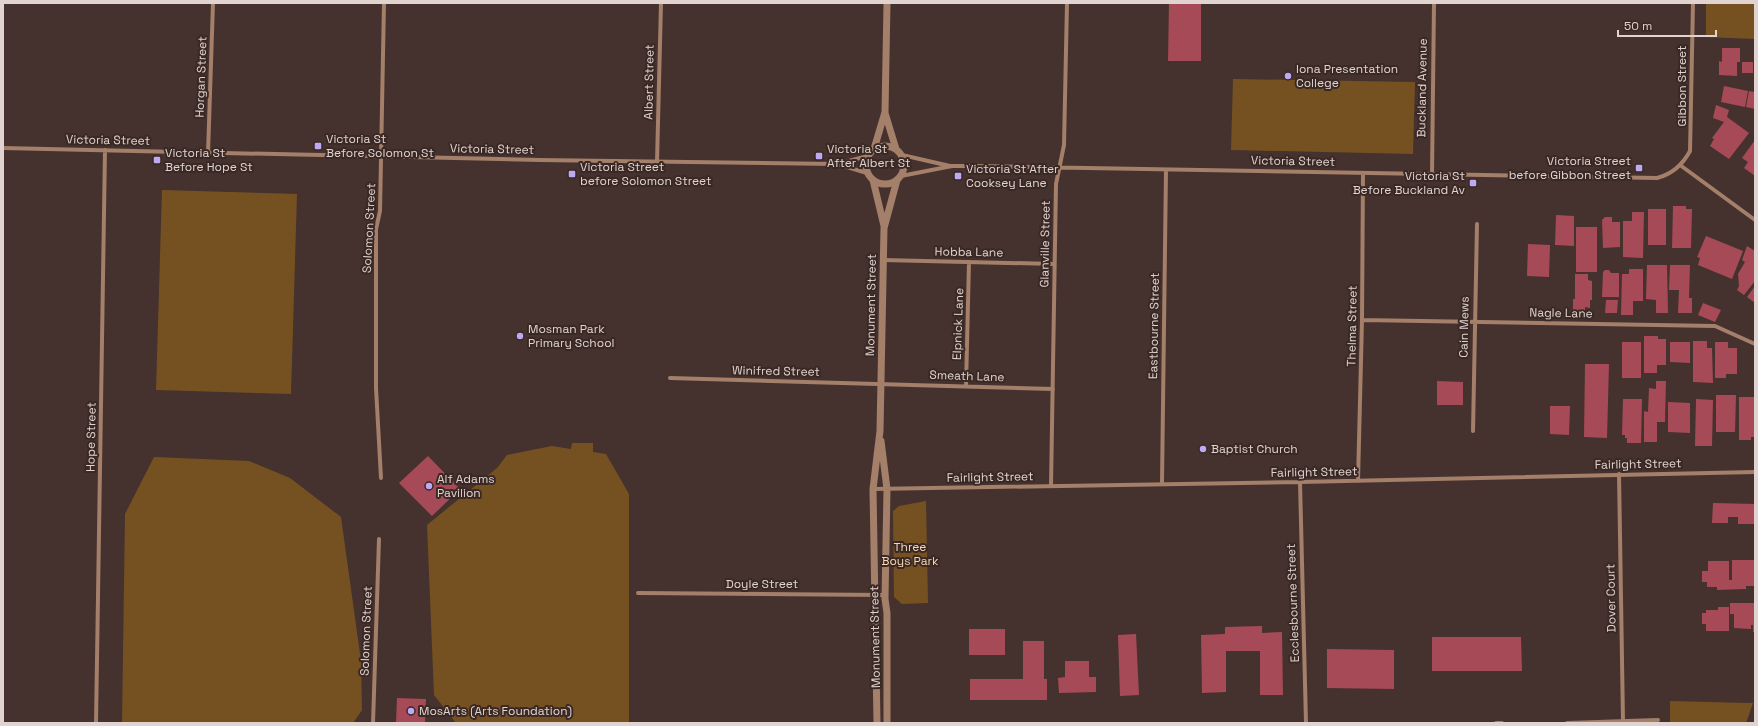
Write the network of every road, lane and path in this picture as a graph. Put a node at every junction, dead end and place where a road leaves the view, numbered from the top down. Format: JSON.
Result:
{"nodes":[{"id":1,"x":213,"y":3,"type":"edge"},
{"id":2,"x":384,"y":3,"type":"edge"},
{"id":3,"x":661,"y":3,"type":"edge"},
{"id":4,"x":887,"y":3,"type":"edge"},
{"id":5,"x":1067,"y":3,"type":"edge"},
{"id":6,"x":1434,"y":3,"type":"edge"},
{"id":7,"x":1693,"y":3,"type":"edge"},
{"id":8,"x":885,"y":112,"type":"junction"},
{"id":9,"x":3,"y":148,"type":"edge"},
{"id":10,"x":874,"y":149,"type":"junction"},
{"id":11,"x":896,"y":149,"type":"junction"},
{"id":12,"x":105,"y":150,"type":"junction"},
{"id":13,"x":208,"y":153,"type":"junction"},
{"id":14,"x":902,"y":155,"type":"junction"},
{"id":15,"x":868,"y":156,"type":"junction"},
{"id":16,"x":381,"y":157,"type":"junction"},
{"id":17,"x":657,"y":162,"type":"junction"},
{"id":18,"x":837,"y":164,"type":"junction"},
{"id":19,"x":1680,"y":165,"type":"junction"},
{"id":20,"x":952,"y":166,"type":"junction"},
{"id":21,"x":1059,"y":167,"type":"junction"},
{"id":22,"x":1166,"y":170,"type":"junction"},
{"id":23,"x":867,"y":173,"type":"junction"},
{"id":24,"x":1363,"y":173,"type":"junction"},
{"id":25,"x":1432,"y":174,"type":"junction"},
{"id":26,"x":899,"y":178,"type":"junction"},
{"id":27,"x":873,"y":180,"type":"junction"},
{"id":28,"x":1755,"y":220,"type":"edge"},
{"id":29,"x":1477,"y":224,"type":"dead end"},
{"id":30,"x":884,"y":228,"type":"junction"},
{"id":31,"x":883,"y":260,"type":"junction"},
{"id":32,"x":969,"y":262,"type":"junction"},
{"id":33,"x":1054,"y":264,"type":"junction"},
{"id":34,"x":1362,"y":320,"type":"junction"},
{"id":35,"x":1474,"y":322,"type":"junction"},
{"id":36,"x":1755,"y":344,"type":"edge"},
{"id":37,"x":670,"y":378,"type":"dead end"},
{"id":38,"x":882,"y":383,"type":"junction"},
{"id":39,"x":966,"y":386,"type":"junction"},
{"id":40,"x":1053,"y":389,"type":"junction"},
{"id":41,"x":880,"y":431,"type":"junction"},
{"id":42,"x":1473,"y":431,"type":"dead end"},
{"id":43,"x":1755,"y":472,"type":"edge"},
{"id":44,"x":1619,"y":474,"type":"junction"},
{"id":45,"x":381,"y":478,"type":"dead end"},
{"id":46,"x":1358,"y":481,"type":"junction"},
{"id":47,"x":1300,"y":482,"type":"junction"},
{"id":48,"x":1162,"y":484,"type":"junction"},
{"id":49,"x":1051,"y":486,"type":"junction"},
{"id":50,"x":873,"y":489,"type":"junction"},
{"id":51,"x":886,"y":489,"type":"junction"},
{"id":52,"x":379,"y":539,"type":"dead end"},
{"id":53,"x":638,"y":593,"type":"dead end"},
{"id":54,"x":876,"y":595,"type":"junction"},
{"id":55,"x":885,"y":595,"type":"junction"},
{"id":56,"x":1658,"y":720,"type":"dead end"},
{"id":57,"x":1623,"y":721,"type":"junction"},
{"id":58,"x":96,"y":723,"type":"edge"},
{"id":59,"x":373,"y":723,"type":"edge"},
{"id":60,"x":877,"y":723,"type":"edge"},
{"id":61,"x":887,"y":723,"type":"edge"},
{"id":62,"x":1306,"y":723,"type":"edge"},
{"id":63,"x":1496,"y":723,"type":"edge"},
{"id":64,"x":1502,"y":723,"type":"edge"},
{"id":65,"x":1567,"y":723,"type":"edge"}],
"edges":[{"from":1,"to":13,"type":"street","name":"Horgan Street"},
{"from":2,"to":16,"type":"street","name":"Solomon Street"},
{"from":3,"to":17,"type":"street","name":"Albert Street"},
{"from":4,"to":8,"type":"street"},
{"from":5,"to":21,"type":"street","name":"Glanville Street"},
{"from":6,"to":25,"type":"street","name":"Buckland Avenue"},
{"from":7,"to":19,"type":"street","name":"Gibbon Street"},
{"from":8,"to":10,"type":"street"},
{"from":8,"to":11,"type":"street"},
{"from":9,"to":12,"type":"street","name":"Victoria Street"},
{"from":10,"to":11,"type":"street"},
{"from":10,"to":15,"type":"street"},
{"from":11,"to":14,"type":"street"},
{"from":12,"to":13,"type":"street","name":"Victoria Street"},
{"from":12,"to":58,"type":"street","name":"Hope Street"},
{"from":13,"to":16,"type":"street","name":"Victoria Street"},
{"from":14,"to":20,"type":"street","name":"Victoria Street"},
{"from":14,"to":26,"type":"street"},
{"from":15,"to":18,"type":"street","name":"Victoria Street"},
{"from":15,"to":23,"type":"street"},
{"from":16,"to":17,"type":"street","name":"Victoria Street"},
{"from":16,"to":45,"type":"street","name":"Solomon Street"},
{"from":17,"to":18,"type":"street","name":"Victoria Street"},
{"from":18,"to":23,"type":"street","name":"Victoria Street"},
{"from":19,"to":25,"type":"street","name":"Victoria Street"},
{"from":19,"to":28,"type":"street"},
{"from":20,"to":21,"type":"street","name":"Victoria Street"},
{"from":20,"to":26,"type":"street","name":"Victoria Street"},
{"from":21,"to":22,"type":"street","name":"Victoria Street"},
{"from":21,"to":33,"type":"street","name":"Glanville Street"},
{"from":22,"to":24,"type":"street","name":"Victoria Street"},
{"from":22,"to":48,"type":"street","name":"Eastbourne Street"},
{"from":23,"to":27,"type":"street"},
{"from":24,"to":25,"type":"street","name":"Victoria Street"},
{"from":24,"to":34,"type":"street","name":"Thelma Street"},
{"from":26,"to":27,"type":"street"},
{"from":26,"to":30,"type":"street","name":"Monument Street"},
{"from":27,"to":30,"type":"street","name":"Monument Street"},
{"from":29,"to":35,"type":"street","name":"Cain Mews"},
{"from":30,"to":31,"type":"street","name":"Monument Street"},
{"from":31,"to":32,"type":"street","name":"Hobba Lane"},
{"from":31,"to":38,"type":"street","name":"Monument Street"},
{"from":32,"to":33,"type":"street","name":"Hobba Lane"},
{"from":32,"to":39,"type":"street","name":"Elpnick Lane"},
{"from":33,"to":40,"type":"street","name":"Glanville Street"},
{"from":34,"to":35,"type":"street","name":"Nagle Lane"},
{"from":34,"to":46,"type":"street","name":"Thelma Street"},
{"from":35,"to":36,"type":"street","name":"Nagle Lane"},
{"from":35,"to":42,"type":"street","name":"Cain Mews"},
{"from":37,"to":38,"type":"street","name":"Winifred Street"},
{"from":38,"to":39,"type":"street","name":"Smeath Lane"},
{"from":38,"to":41,"type":"street","name":"Monument Street"},
{"from":39,"to":40,"type":"street","name":"Smeath Lane"},
{"from":40,"to":49,"type":"street","name":"Glanville Street"},
{"from":41,"to":50,"type":"street","name":"Monument Street"},
{"from":41,"to":51,"type":"street","name":"Monument Street"},
{"from":43,"to":44,"type":"street","name":"Fairlight Street"},
{"from":44,"to":46,"type":"street","name":"Fairlight Street"},
{"from":44,"to":57,"type":"street","name":"Dover Court"},
{"from":46,"to":47,"type":"street","name":"Fairlight Street"},
{"from":47,"to":48,"type":"street","name":"Fairlight Street"},
{"from":47,"to":62,"type":"street","name":"Ecclesbourne Street"},
{"from":48,"to":49,"type":"street","name":"Fairlight Street"},
{"from":49,"to":51,"type":"street","name":"Fairlight Street"},
{"from":50,"to":51,"type":"street","name":"Fairlight Street"},
{"from":50,"to":54,"type":"street","name":"Monument Street"},
{"from":51,"to":55,"type":"street","name":"Monument Street"},
{"from":52,"to":59,"type":"street","name":"Solomon Street"},
{"from":53,"to":54,"type":"street","name":"Doyle Street"},
{"from":54,"to":55,"type":"street","name":"Doyle Street"},
{"from":54,"to":60,"type":"street","name":"Monument Street"},
{"from":55,"to":61,"type":"street","name":"Monument Street"},
{"from":56,"to":57,"type":"street"},
{"from":57,"to":65,"type":"street"},
{"from":63,"to":64,"type":"street"}]}
